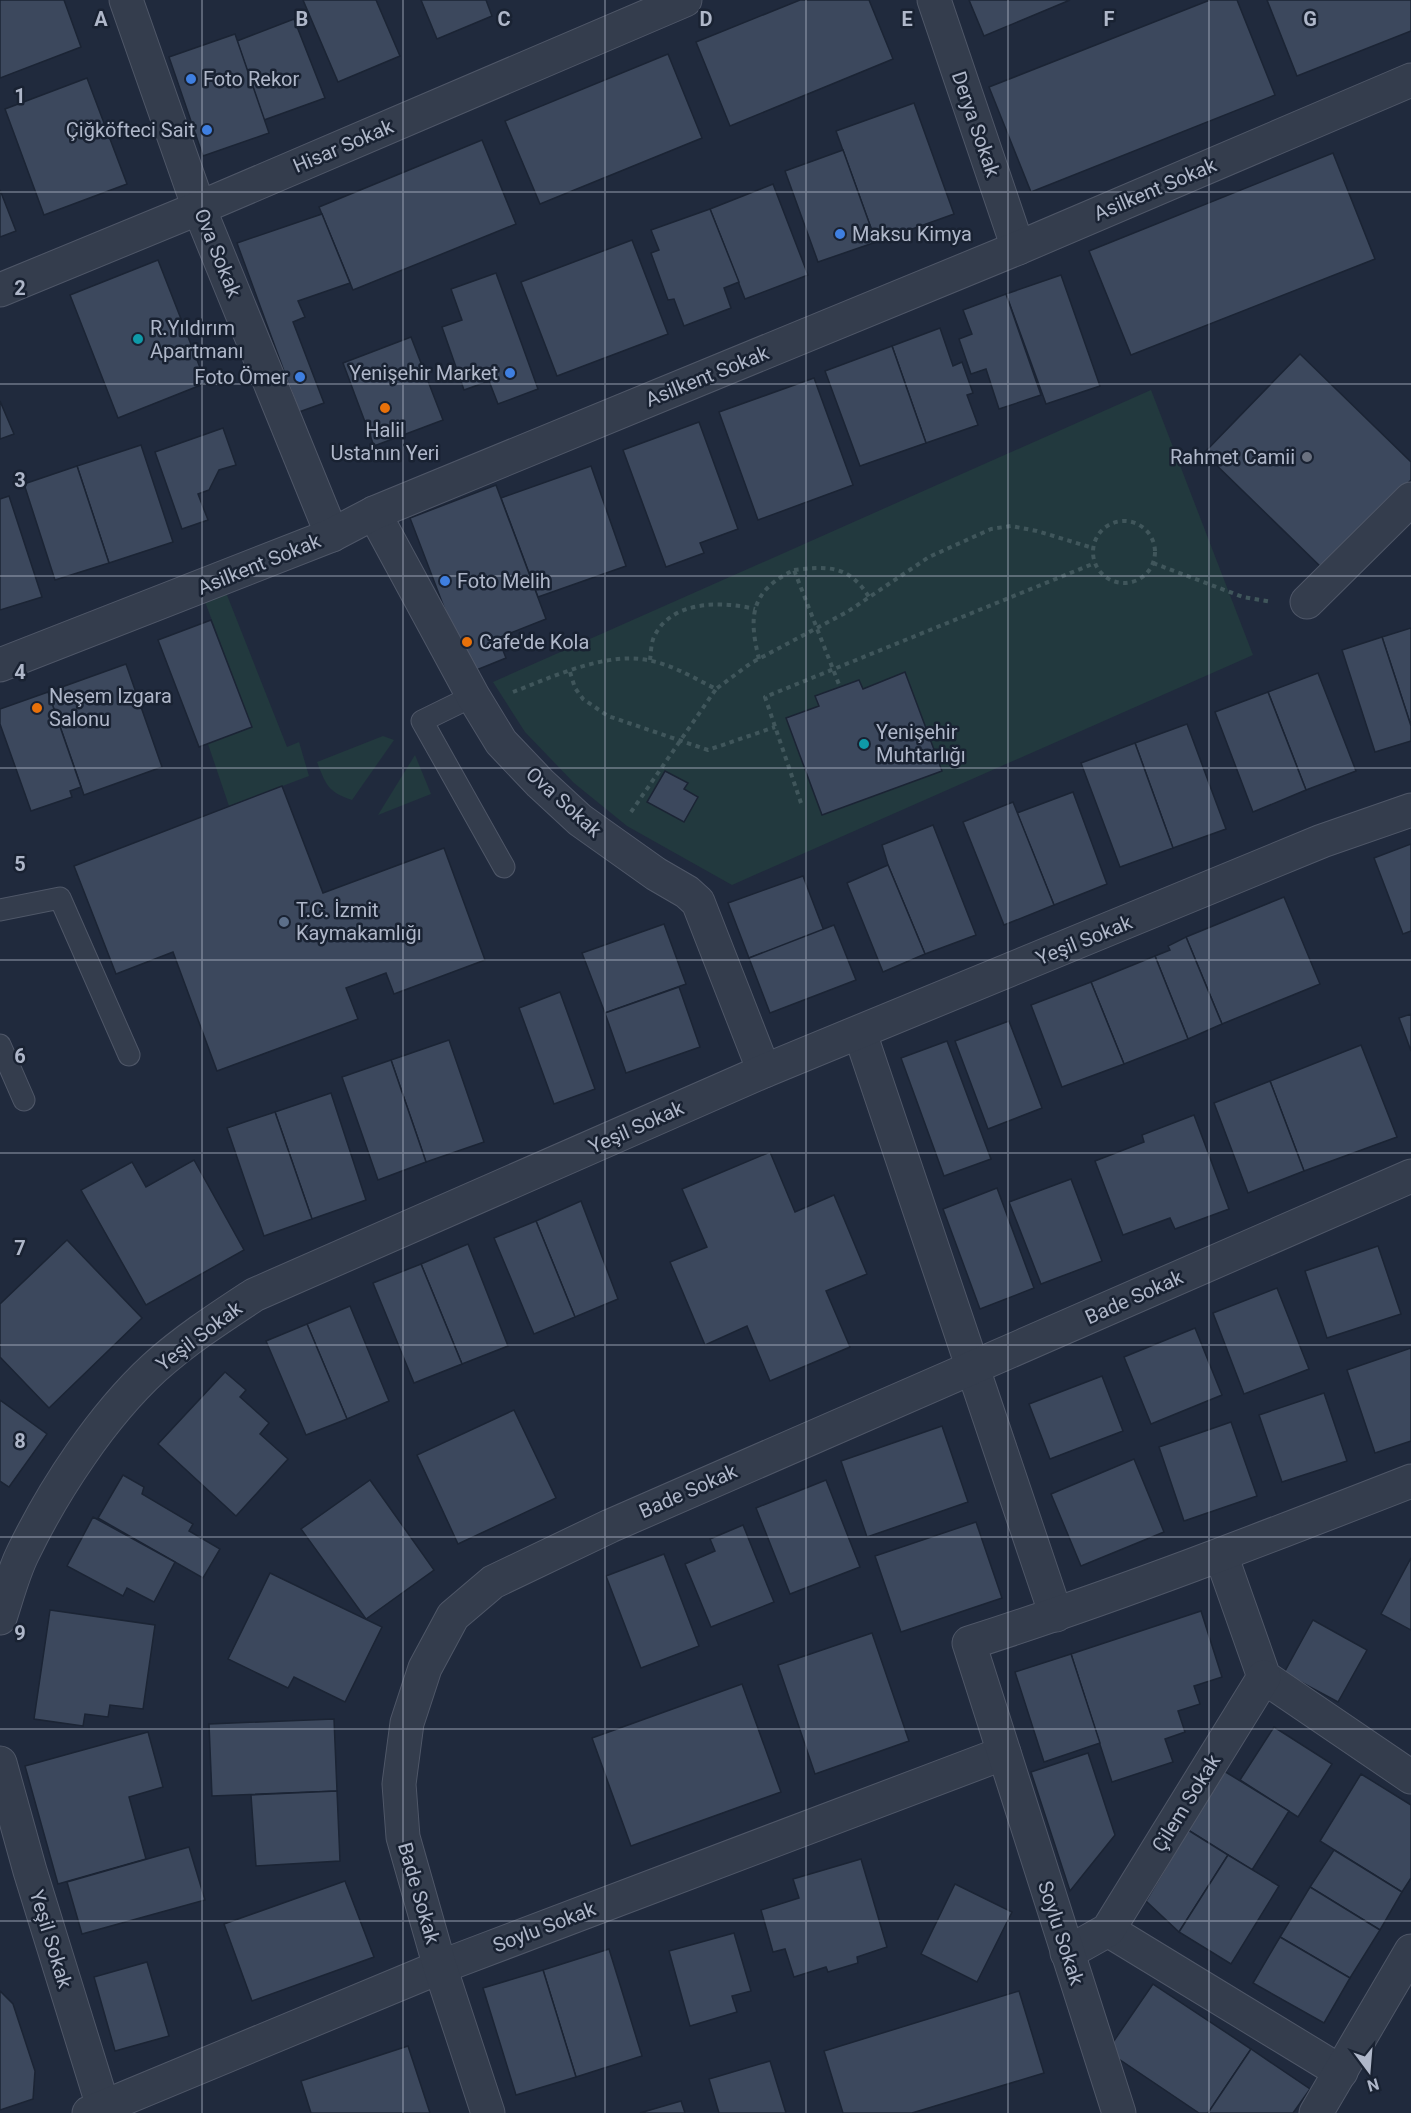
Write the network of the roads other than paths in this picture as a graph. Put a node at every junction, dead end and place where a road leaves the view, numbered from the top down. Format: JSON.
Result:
{"nodes":[{"id":1,"x":126,"y":0,"type":"edge"},
{"id":2,"x":685,"y":0,"type":"edge"},
{"id":3,"x":934,"y":0,"type":"edge"},
{"id":4,"x":1411,"y":80,"type":"edge"},
{"id":5,"x":199,"y":208,"type":"junction"},
{"id":6,"x":1018,"y":248,"type":"junction"},
{"id":7,"x":0,"y":290,"type":"edge"},
{"id":8,"x":1411,"y":499,"type":"edge"},
{"id":9,"x":374,"y":513,"type":"junction"},
{"id":10,"x":332,"y":535,"type":"junction"},
{"id":11,"x":1307,"y":602,"type":"road end"},
{"id":12,"x":0,"y":665,"type":"edge"},
{"id":13,"x":476,"y":701,"type":"junction"},
{"id":14,"x":1411,"y":810,"type":"edge"},
{"id":15,"x":504,"y":867,"type":"dead end"},
{"id":16,"x":0,"y":910,"type":"edge"},
{"id":17,"x":860,"y":1033,"type":"junction"},
{"id":18,"x":0,"y":1045,"type":"edge"},
{"id":19,"x":129,"y":1055,"type":"dead end"},
{"id":20,"x":764,"y":1071,"type":"junction"},
{"id":21,"x":24,"y":1100,"type":"dead end"},
{"id":22,"x":1411,"y":1176,"type":"edge"},
{"id":23,"x":974,"y":1367,"type":"junction"},
{"id":24,"x":1411,"y":1481,"type":"edge"},
{"id":25,"x":1221,"y":1555,"type":"junction"},
{"id":26,"x":1056,"y":1615,"type":"junction"},
{"id":27,"x":0,"y":1618,"type":"edge"},
{"id":28,"x":1263,"y":1677,"type":"junction"},
{"id":29,"x":1004,"y":1753,"type":"junction"},
{"id":30,"x":0,"y":1763,"type":"edge"},
{"id":31,"x":1411,"y":1777,"type":"edge"},
{"id":32,"x":1108,"y":1930,"type":"junction"},
{"id":33,"x":1411,"y":1951,"type":"edge"},
{"id":34,"x":1067,"y":1953,"type":"junction"},
{"id":35,"x":440,"y":1967,"type":"junction"},
{"id":36,"x":1341,"y":2072,"type":"junction"},
{"id":37,"x":99,"y":2111,"type":"edge"},
{"id":38,"x":488,"y":2113,"type":"edge"},
{"id":39,"x":1119,"y":2113,"type":"edge"},
{"id":40,"x":1316,"y":2113,"type":"edge"}],
"edges":[{"from":1,"to":5,"type":"street","name":"Ova Sokak"},
{"from":2,"to":5,"type":"street","name":"Hisar Sokak"},
{"from":3,"to":6,"type":"street","name":"Derya Sokak"},
{"from":4,"to":6,"type":"street","name":"Asilkent Sokak"},
{"from":5,"to":7,"type":"street","name":"Hisar Sokak"},
{"from":5,"to":10,"type":"street","name":"Ova Sokak"},
{"from":6,"to":9,"type":"street","name":"Asilkent Sokak"},
{"from":8,"to":11,"type":"street"},
{"from":9,"to":10,"type":"street","name":"Asilkent Sokak"},
{"from":9,"to":13,"type":"street","name":"Ova Sokak"},
{"from":10,"to":12,"type":"street","name":"Asilkent Sokak"},
{"from":13,"to":15,"type":"lane"},
{"from":13,"to":20,"type":"street","name":"Ova Sokak"},
{"from":14,"to":17,"type":"street","name":"Yeşil Sokak"},
{"from":16,"to":19,"type":"lane"},
{"from":17,"to":20,"type":"street","name":"Yeşil Sokak"},
{"from":17,"to":23,"type":"street"},
{"from":18,"to":21,"type":"lane"},
{"from":20,"to":27,"type":"street","name":"Yeşil Sokak"},
{"from":22,"to":23,"type":"street","name":"Bade Sokak"},
{"from":23,"to":26,"type":"street"},
{"from":23,"to":35,"type":"street","name":"Bade Sokak"},
{"from":24,"to":25,"type":"street"},
{"from":25,"to":26,"type":"street"},
{"from":25,"to":28,"type":"street"},
{"from":26,"to":29,"type":"street","name":"Soylu Sokak"},
{"from":28,"to":31,"type":"street"},
{"from":28,"to":32,"type":"street","name":"Çilem Sokak"},
{"from":29,"to":34,"type":"street","name":"Soylu Sokak"},
{"from":29,"to":35,"type":"street","name":"Soylu Sokak"},
{"from":30,"to":37,"type":"street","name":"Yeşil Sokak"},
{"from":32,"to":34,"type":"street","name":"Çilem Sokak"},
{"from":32,"to":36,"type":"street"},
{"from":33,"to":36,"type":"street"},
{"from":34,"to":39,"type":"street","name":"Soylu Sokak"},
{"from":35,"to":37,"type":"street","name":"Soylu Sokak"},
{"from":35,"to":38,"type":"street","name":"Bade Sokak"},
{"from":36,"to":40,"type":"street"}]}
